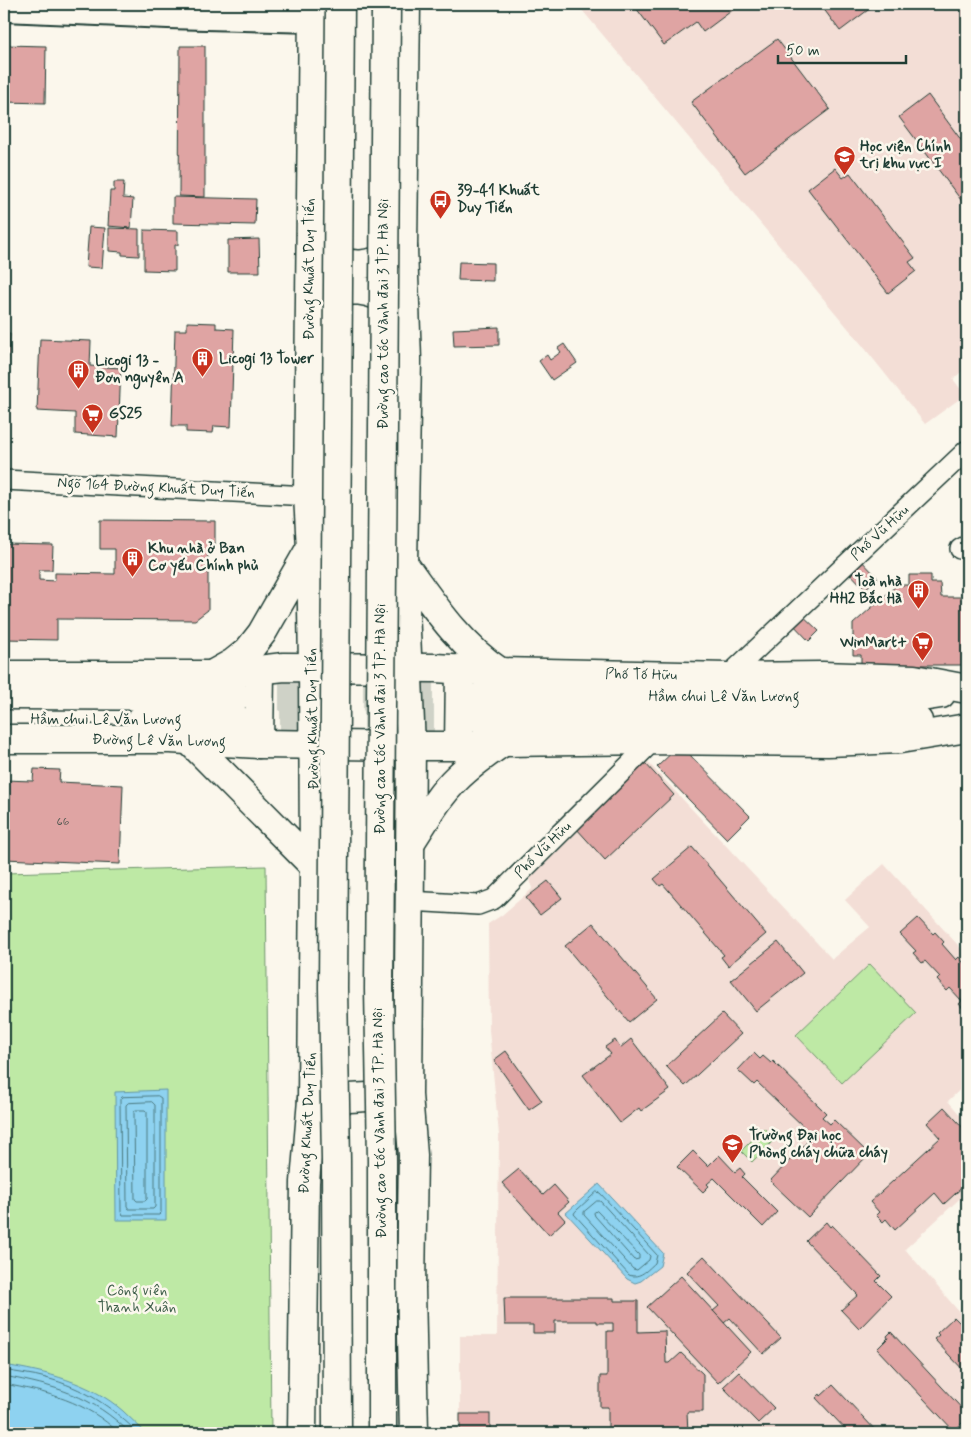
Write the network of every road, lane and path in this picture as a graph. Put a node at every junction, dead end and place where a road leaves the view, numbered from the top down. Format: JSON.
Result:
{"nodes":[{"id":1,"x":340,"y":4,"type":"edge"},
{"id":2,"x":386,"y":4,"type":"edge"},
{"id":3,"x":406,"y":4,"type":"edge"},
{"id":4,"x":85,"y":8,"type":"edge"},
{"id":5,"x":4,"y":9,"type":"edge"},
{"id":6,"x":313,"y":12,"type":"edge"},
{"id":7,"x":310,"y":244,"type":"junction"},
{"id":8,"x":403,"y":248,"type":"junction"},
{"id":9,"x":310,"y":303,"type":"junction"},
{"id":10,"x":406,"y":307,"type":"junction"},
{"id":11,"x":967,"y":450,"type":"edge"},
{"id":12,"x":4,"y":480,"type":"edge"},
{"id":13,"x":308,"y":496,"type":"junction"},
{"id":14,"x":311,"y":548,"type":"junction"},
{"id":15,"x":403,"y":563,"type":"junction"},
{"id":16,"x":313,"y":667,"type":"junction"},
{"id":17,"x":408,"y":668,"type":"junction"},
{"id":18,"x":460,"y":669,"type":"junction"},
{"id":19,"x":260,"y":671,"type":"junction"},
{"id":20,"x":500,"y":672,"type":"junction"},
{"id":21,"x":4,"y":675,"type":"edge"},
{"id":22,"x":212,"y":676,"type":"junction"},
{"id":23,"x":727,"y":677,"type":"junction"},
{"id":24,"x":967,"y":689,"type":"edge"},
{"id":25,"x":4,"y":695,"type":"edge"},
{"id":26,"x":4,"y":720,"type":"edge"},
{"id":27,"x":966,"y":728,"type":"edge"},
{"id":28,"x":4,"y":739,"type":"edge"},
{"id":29,"x":189,"y":740,"type":"junction"},
{"id":30,"x":654,"y":740,"type":"junction"},
{"id":31,"x":503,"y":742,"type":"junction"},
{"id":32,"x":259,"y":744,"type":"junction"},
{"id":33,"x":314,"y":744,"type":"junction"},
{"id":34,"x":411,"y":746,"type":"junction"},
{"id":35,"x":459,"y":746,"type":"junction"},
{"id":36,"x":381,"y":762,"type":"junction"},
{"id":37,"x":410,"y":843,"type":"junction"},
{"id":38,"x":314,"y":866,"type":"junction"},
{"id":39,"x":410,"y":901,"type":"junction"},
{"id":40,"x":333,"y":988,"type":"junction"},
{"id":41,"x":408,"y":1095,"type":"junction"},
{"id":42,"x":312,"y":1100,"type":"junction"},
{"id":43,"x":302,"y":1433,"type":"edge"},
{"id":44,"x":321,"y":1433,"type":"edge"},
{"id":45,"x":337,"y":1433,"type":"edge"},
{"id":46,"x":382,"y":1433,"type":"edge"},
{"id":47,"x":398,"y":1433,"type":"edge"},
{"id":48,"x":414,"y":1433,"type":"edge"}],
"edges":[{"from":1,"to":40,"type":"main road","bridge":true},
{"from":2,"to":36,"type":"main road","name":"Đường cao tốc Vành đai 3 TP. Hà Nội","bridge":true},
{"from":3,"to":8,"type":"main road"},
{"from":4,"to":5,"type":"street"},
{"from":4,"to":6,"type":"street"},
{"from":6,"to":7,"type":"main road","name":"Đường Khuất Duy Tiến"},
{"from":7,"to":8,"type":"main road"},
{"from":7,"to":9,"type":"main road","name":"Đường Khuất Duy Tiến"},
{"from":8,"to":10,"type":"main road"},
{"from":9,"to":10,"type":"main road"},
{"from":9,"to":13,"type":"main road","name":"Đường Khuất Duy Tiến"},
{"from":10,"to":15,"type":"main road"},
{"from":11,"to":23,"type":"street","name":"Phố Vũ Hữu"},
{"from":12,"to":13,"type":"street","name":"Ngõ 164 Đường Khuất Duy Tiến"},
{"from":13,"to":14,"type":"main road","name":"Đường Khuất Duy Tiến"},
{"from":14,"to":16,"type":"main road","name":"Đường Khuất Duy Tiến"},
{"from":14,"to":22,"type":"main road"},
{"from":15,"to":17,"type":"main road"},
{"from":15,"to":20,"type":"main road"},
{"from":16,"to":17,"type":"main road","name":"Phố Tố Hữu"},
{"from":16,"to":19,"type":"main road"},
{"from":16,"to":33,"type":"main road","name":"Đường Khuất Duy Tiến"},
{"from":17,"to":18,"type":"main road","name":"Phố Tố Hữu"},
{"from":17,"to":34,"type":"main road"},
{"from":18,"to":20,"type":"main road","name":"Phố Tố Hữu"},
{"from":18,"to":35,"type":"main road"},
{"from":19,"to":22,"type":"main road"},
{"from":19,"to":32,"type":"main road"},
{"from":20,"to":23,"type":"main road","name":"Phố Tố Hữu"},
{"from":21,"to":22,"type":"main road"},
{"from":23,"to":24,"type":"main road","name":"Phố Tố Hữu"},
{"from":24,"to":27,"type":"main road","name":"Hầm chui Lê Văn Lương"},
{"from":25,"to":26,"type":"main road","name":"Hầm chui Lê Văn Lương"},
{"from":27,"to":30,"type":"main road"},
{"from":28,"to":29,"type":"main road","name":"Đường Lê Văn Lương"},
{"from":29,"to":32,"type":"main road","name":"Đường Lê Văn Lương"},
{"from":29,"to":38,"type":"main road"},
{"from":30,"to":31,"type":"main road"},
{"from":30,"to":39,"type":"street","name":"Phố Vũ Hữu"},
{"from":31,"to":35,"type":"main road"},
{"from":31,"to":37,"type":"main road"},
{"from":32,"to":33,"type":"main road","name":"Đường Lê Văn Lương"},
{"from":33,"to":34,"type":"main road"},
{"from":33,"to":38,"type":"main road","name":"Đường Khuất Duy Tiến"},
{"from":34,"to":35,"type":"main road"},
{"from":34,"to":37,"type":"main road"},
{"from":36,"to":46,"type":"main road","name":"Đường cao tốc Vành đai 3 TP. Hà Nội","bridge":true},
{"from":36,"to":47,"type":"main road","bridge":true},
{"from":37,"to":39,"type":"main road"},
{"from":38,"to":42,"type":"main road","name":"Đường Khuất Duy Tiến"},
{"from":39,"to":41,"type":"main road"},
{"from":40,"to":44,"type":"main road","bridge":true},
{"from":40,"to":45,"type":"main road","bridge":true},
{"from":41,"to":42,"type":"main road"},
{"from":41,"to":48,"type":"main road"},
{"from":42,"to":43,"type":"main road","name":"Đường Khuất Duy Tiến"}]}
